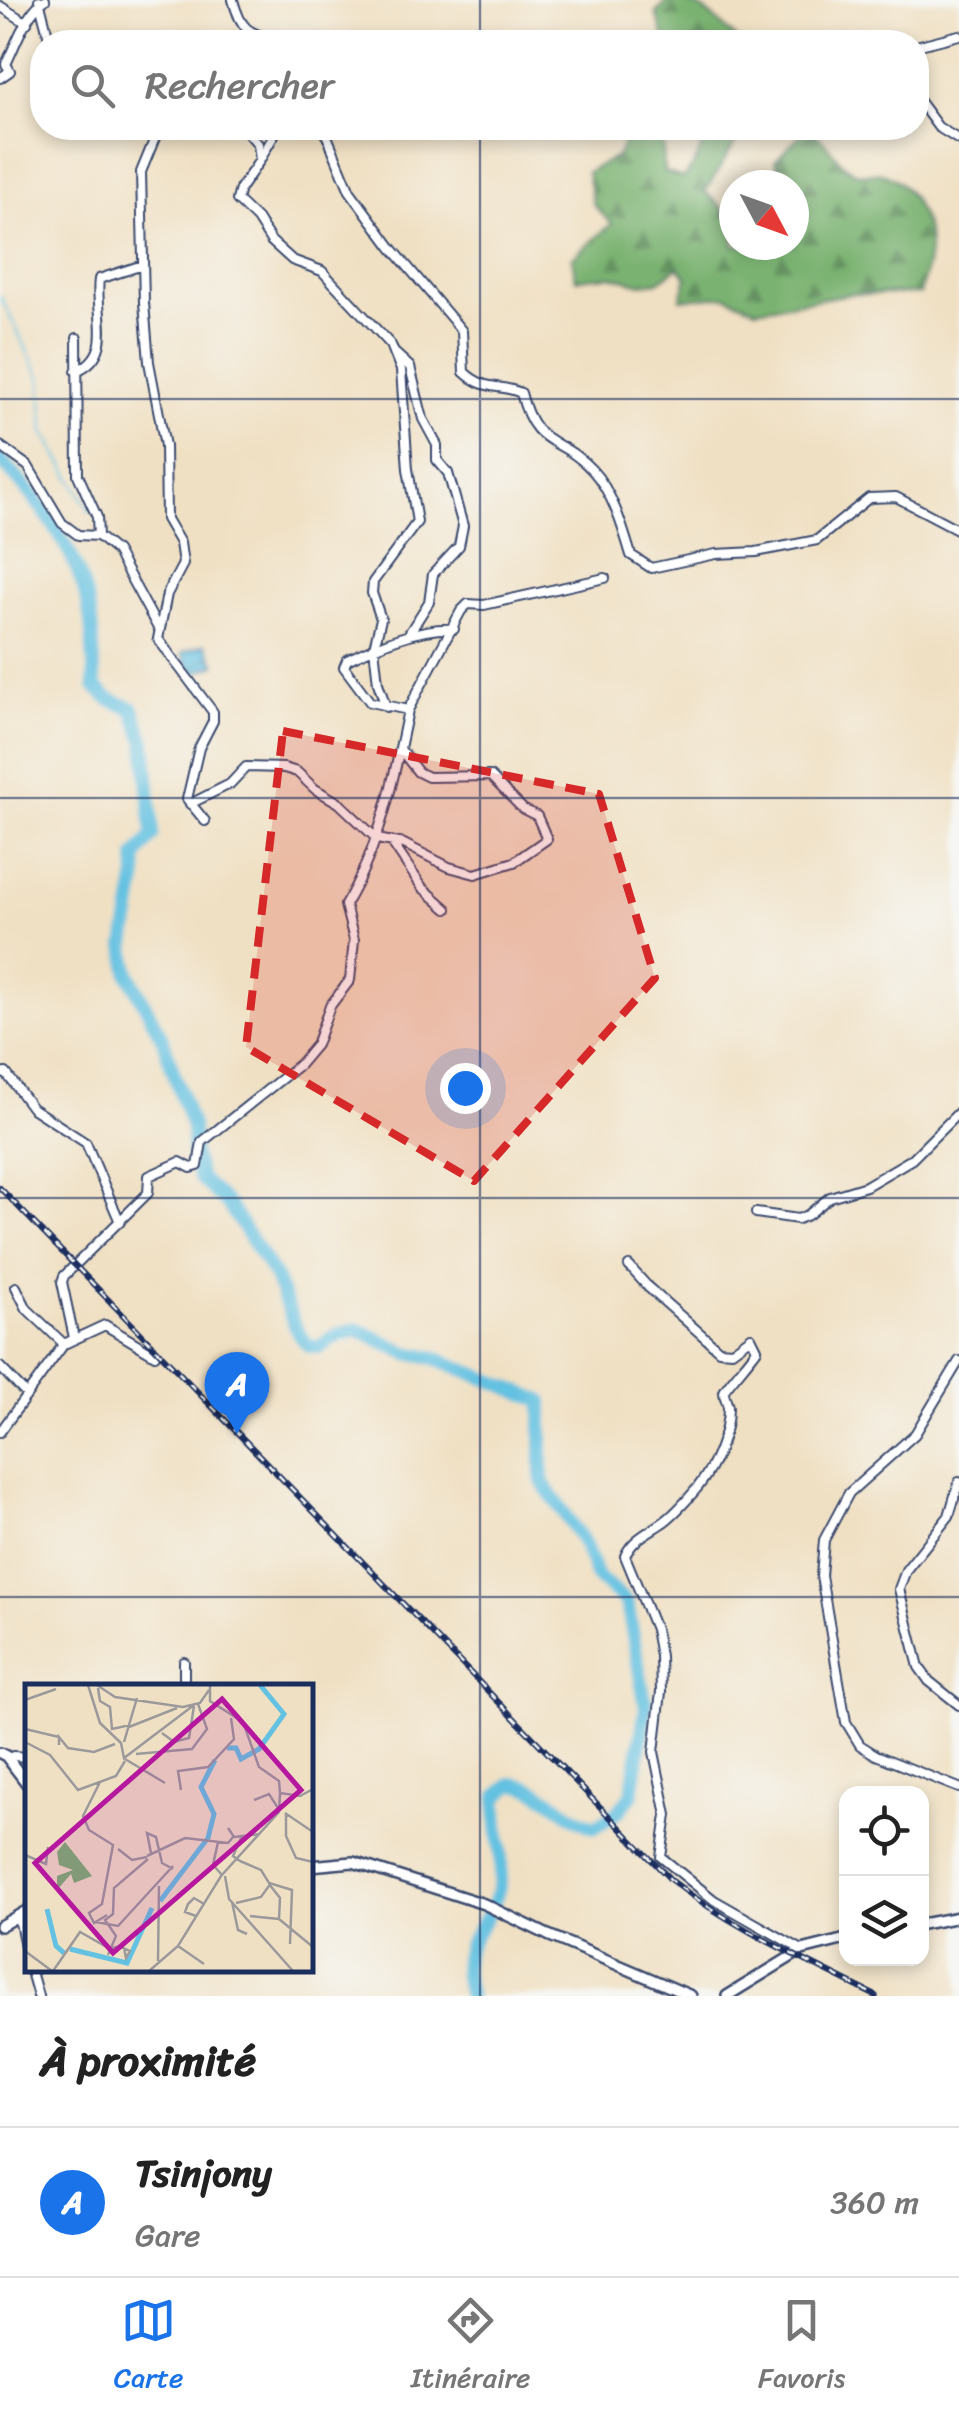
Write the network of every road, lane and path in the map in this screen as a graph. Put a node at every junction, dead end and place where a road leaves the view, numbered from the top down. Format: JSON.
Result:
{"nodes":[{"id":1,"x":233,"y":0,"type":"edge"},
{"id":2,"x":41,"y":1,"type":"edge"},
{"id":3,"x":0,"y":6,"type":"edge"},
{"id":4,"x":26,"y":23,"type":"junction"},
{"id":5,"x":47,"y":30,"type":"edge"},
{"id":6,"x":246,"y":30,"type":"edge"},
{"id":7,"x":959,"y":35,"type":"edge"},
{"id":8,"x":929,"y":43,"type":"edge"},
{"id":9,"x":3,"y":62,"type":"edge"},
{"id":10,"x":0,"y":78,"type":"edge"},
{"id":11,"x":929,"y":115,"type":"edge"},
{"id":12,"x":154,"y":140,"type":"edge"},
{"id":13,"x":254,"y":140,"type":"edge"},
{"id":14,"x":271,"y":140,"type":"edge"},
{"id":15,"x":330,"y":140,"type":"edge"},
{"id":16,"x":959,"y":140,"type":"edge"},
{"id":17,"x":260,"y":160,"type":"junction"},
{"id":18,"x":143,"y":265,"type":"junction"},
{"id":19,"x":76,"y":338,"type":"dead end"},
{"id":20,"x":394,"y":351,"type":"junction"},
{"id":21,"x":76,"y":371,"type":"junction"},
{"id":22,"x":0,"y":446,"type":"edge"},
{"id":23,"x":959,"y":530,"type":"edge"},
{"id":24,"x":98,"y":536,"type":"junction"},
{"id":25,"x":604,"y":578,"type":"dead end"},
{"id":26,"x":454,"y":629,"type":"junction"},
{"id":27,"x":158,"y":630,"type":"junction"},
{"id":28,"x":405,"y":638,"type":"junction"},
{"id":29,"x":374,"y":647,"type":"junction"},
{"id":30,"x":386,"y":708,"type":"junction"},
{"id":31,"x":408,"y":710,"type":"junction"},
{"id":32,"x":400,"y":749,"type":"junction"},
{"id":33,"x":190,"y":804,"type":"junction"},
{"id":34,"x":205,"y":821,"type":"dead end"},
{"id":35,"x":377,"y":839,"type":"junction"},
{"id":36,"x":391,"y":842,"type":"junction"},
{"id":37,"x":446,"y":909,"type":"dead end"},
{"id":38,"x":0,"y":1074,"type":"edge"},
{"id":39,"x":959,"y":1112,"type":"edge"},
{"id":40,"x":756,"y":1213,"type":"dead end"},
{"id":41,"x":120,"y":1222,"type":"junction"},
{"id":42,"x":629,"y":1266,"type":"dead end"},
{"id":43,"x":16,"y":1287,"type":"dead end"},
{"id":44,"x":74,"y":1338,"type":"junction"},
{"id":45,"x":64,"y":1344,"type":"junction"},
{"id":46,"x":154,"y":1356,"type":"dead end"},
{"id":47,"x":959,"y":1361,"type":"edge"},
{"id":48,"x":0,"y":1367,"type":"edge"},
{"id":49,"x":28,"y":1395,"type":"junction"},
{"id":50,"x":0,"y":1432,"type":"edge"},
{"id":51,"x":959,"y":1482,"type":"edge"},
{"id":52,"x":184,"y":1662,"type":"dead end"},
{"id":53,"x":184,"y":1684,"type":"edge"},
{"id":54,"x":959,"y":1705,"type":"edge"},
{"id":55,"x":4,"y":1756,"type":"edge"},
{"id":56,"x":25,"y":1780,"type":"edge"},
{"id":57,"x":959,"y":1788,"type":"edge"},
{"id":58,"x":312,"y":1866,"type":"edge"},
{"id":59,"x":25,"y":1911,"type":"edge"},
{"id":60,"x":15,"y":1916,"type":"junction"},
{"id":61,"x":959,"y":1917,"type":"edge"},
{"id":62,"x":929,"y":1923,"type":"edge"},
{"id":63,"x":0,"y":1926,"type":"edge"},
{"id":64,"x":839,"y":1941,"type":"edge"},
{"id":65,"x":25,"y":1946,"type":"edge"},
{"id":66,"x":802,"y":1950,"type":"junction"},
{"id":67,"x":31,"y":1971,"type":"edge"},
{"id":68,"x":38,"y":1996,"type":"edge"},
{"id":69,"x":691,"y":1996,"type":"edge"},
{"id":70,"x":727,"y":1996,"type":"edge"}],
"edges":[{"from":1,"to":6,"type":"street"},
{"from":2,"to":4,"type":"street"},
{"from":2,"to":5,"type":"street"},
{"from":3,"to":4,"type":"street"},
{"from":4,"to":9,"type":"street"},
{"from":7,"to":8,"type":"street"},
{"from":9,"to":10,"type":"street"},
{"from":11,"to":16,"type":"street"},
{"from":12,"to":18,"type":"street"},
{"from":13,"to":17,"type":"street"},
{"from":14,"to":17,"type":"street"},
{"from":15,"to":23,"type":"street"},
{"from":17,"to":20,"type":"street"},
{"from":18,"to":21,"type":"street"},
{"from":18,"to":27,"type":"street"},
{"from":19,"to":21,"type":"street"},
{"from":20,"to":28,"type":"street"},
{"from":20,"to":29,"type":"street"},
{"from":21,"to":24,"type":"street"},
{"from":22,"to":24,"type":"street"},
{"from":24,"to":27,"type":"street"},
{"from":25,"to":26,"type":"street"},
{"from":26,"to":28,"type":"street"},
{"from":26,"to":31,"type":"street"},
{"from":27,"to":33,"type":"street"},
{"from":28,"to":29,"type":"street"},
{"from":29,"to":30,"type":"street"},
{"from":29,"to":30,"type":"street"},
{"from":30,"to":31,"type":"street"},
{"from":31,"to":32,"type":"street"},
{"from":32,"to":35,"type":"street"},
{"from":32,"to":36,"type":"street"},
{"from":33,"to":34,"type":"street"},
{"from":33,"to":35,"type":"street"},
{"from":35,"to":36,"type":"street"},
{"from":35,"to":41,"type":"street"},
{"from":36,"to":37,"type":"street"},
{"from":38,"to":41,"type":"street"},
{"from":39,"to":40,"type":"street"},
{"from":41,"to":44,"type":"street"},
{"from":42,"to":66,"type":"street"},
{"from":43,"to":45,"type":"street"},
{"from":44,"to":45,"type":"street"},
{"from":44,"to":46,"type":"street"},
{"from":45,"to":49,"type":"street"},
{"from":47,"to":57,"type":"street"},
{"from":48,"to":49,"type":"street"},
{"from":49,"to":50,"type":"street"},
{"from":51,"to":54,"type":"street"},
{"from":52,"to":53,"type":"street"},
{"from":55,"to":56,"type":"street"},
{"from":58,"to":69,"type":"street"},
{"from":59,"to":60,"type":"street"},
{"from":60,"to":63,"type":"street"},
{"from":60,"to":65,"type":"street"},
{"from":61,"to":62,"type":"street"},
{"from":64,"to":66,"type":"street"},
{"from":66,"to":70,"type":"street"},
{"from":67,"to":68,"type":"street"}]}
